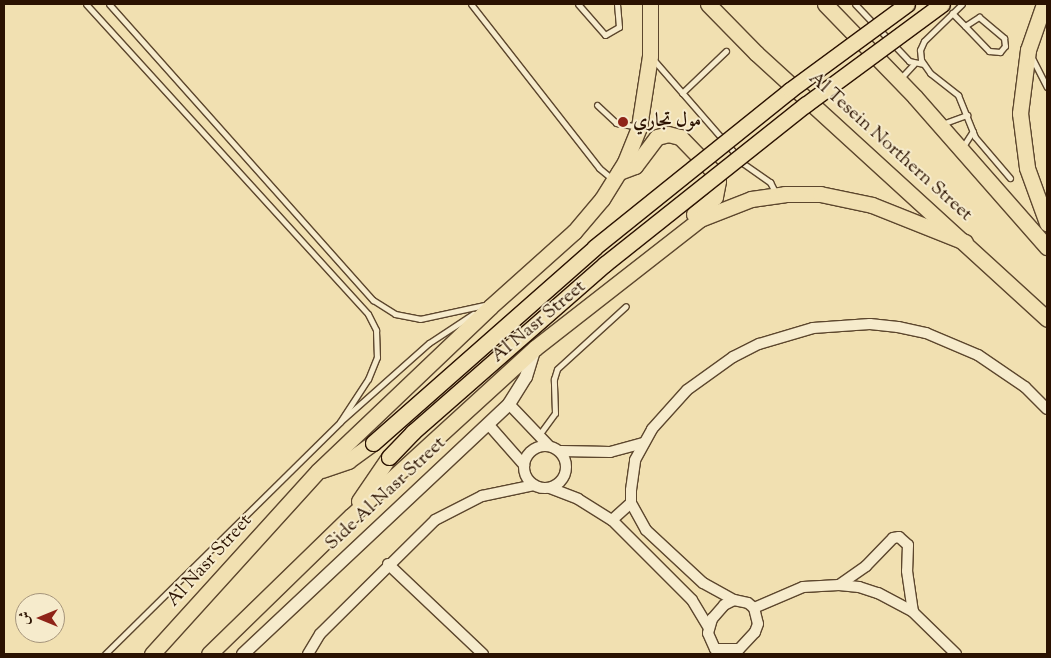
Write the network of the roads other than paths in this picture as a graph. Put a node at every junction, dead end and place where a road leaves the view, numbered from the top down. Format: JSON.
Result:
{"nodes":[{"id":1,"x":86,"y":4,"type":"edge"},
{"id":2,"x":109,"y":4,"type":"edge"},
{"id":3,"x":471,"y":4,"type":"edge"},
{"id":4,"x":578,"y":4,"type":"edge"},
{"id":5,"x":617,"y":4,"type":"edge"},
{"id":6,"x":650,"y":4,"type":"edge"},
{"id":7,"x":708,"y":4,"type":"edge"},
{"id":8,"x":825,"y":4,"type":"edge"},
{"id":9,"x":855,"y":4,"type":"edge"},
{"id":10,"x":907,"y":4,"type":"edge"},
{"id":11,"x":962,"y":4,"type":"edge"},
{"id":12,"x":947,"y":8,"type":"edge"},
{"id":13,"x":1044,"y":11,"type":"edge"},
{"id":14,"x":965,"y":26,"type":"junction"},
{"id":15,"x":1028,"y":50,"type":"junction"},
{"id":16,"x":726,"y":51,"type":"dead end"},
{"id":17,"x":650,"y":56,"type":"junction"},
{"id":18,"x":914,"y":64,"type":"junction"},
{"id":19,"x":922,"y":64,"type":"junction"},
{"id":20,"x":899,"y":80,"type":"junction"},
{"id":21,"x":1047,"y":87,"type":"edge"},
{"id":22,"x":682,"y":93,"type":"junction"},
{"id":23,"x":597,"y":105,"type":"dead end"},
{"id":24,"x":967,"y":116,"type":"junction"},
{"id":25,"x":940,"y":124,"type":"junction"},
{"id":26,"x":639,"y":127,"type":"junction"},
{"id":27,"x":973,"y":131,"type":"junction"},
{"id":28,"x":962,"y":149,"type":"junction"},
{"id":29,"x":617,"y":177,"type":"junction"},
{"id":30,"x":1010,"y":178,"type":"dead end"},
{"id":31,"x":776,"y":195,"type":"junction"},
{"id":32,"x":1047,"y":223,"type":"edge"},
{"id":33,"x":670,"y":240,"type":"junction"},
{"id":34,"x":965,"y":242,"type":"junction"},
{"id":35,"x":1047,"y":247,"type":"edge"},
{"id":36,"x":492,"y":304,"type":"junction"},
{"id":37,"x":626,"y":306,"type":"dead end"},
{"id":38,"x":1047,"y":319,"type":"edge"},
{"id":39,"x":535,"y":348,"type":"junction"},
{"id":40,"x":509,"y":404,"type":"junction"},
{"id":41,"x":1047,"y":409,"type":"edge"},
{"id":42,"x":340,"y":422,"type":"junction"},
{"id":43,"x":488,"y":424,"type":"junction"},
{"id":44,"x":539,"y":435,"type":"junction"},
{"id":45,"x":643,"y":443,"type":"junction"},
{"id":46,"x":548,"y":445,"type":"junction"},
{"id":47,"x":560,"y":451,"type":"junction"},
{"id":48,"x":524,"y":465,"type":"junction"},
{"id":49,"x":318,"y":471,"type":"junction"},
{"id":50,"x":534,"y":485,"type":"junction"},
{"id":51,"x":550,"y":488,"type":"junction"},
{"id":52,"x":631,"y":503,"type":"junction"},
{"id":53,"x":351,"y":516,"type":"junction"},
{"id":54,"x":612,"y":520,"type":"junction"},
{"id":55,"x":388,"y":564,"type":"junction"},
{"id":56,"x":839,"y":585,"type":"junction"},
{"id":57,"x":734,"y":600,"type":"junction"},
{"id":58,"x":754,"y":608,"type":"junction"},
{"id":59,"x":913,"y":612,"type":"junction"},
{"id":60,"x":709,"y":628,"type":"junction"},
{"id":61,"x":248,"y":652,"type":"edge"},
{"id":62,"x":714,"y":652,"type":"edge"},
{"id":63,"x":105,"y":654,"type":"edge"},
{"id":64,"x":152,"y":654,"type":"edge"},
{"id":65,"x":209,"y":654,"type":"edge"},
{"id":66,"x":308,"y":654,"type":"edge"},
{"id":67,"x":484,"y":654,"type":"edge"},
{"id":68,"x":956,"y":654,"type":"edge"}],
"edges":[{"from":1,"to":42,"type":"lane"},
{"from":2,"to":36,"type":"lane"},
{"from":3,"to":29,"type":"lane"},
{"from":4,"to":5,"type":"lane"},
{"from":6,"to":17,"type":"main road","name":"Al Nasr Street"},
{"from":7,"to":34,"type":"main road","name":"Al Tesein Northern Street"},
{"from":8,"to":20,"type":"main road"},
{"from":9,"to":18,"type":"lane"},
{"from":10,"to":49,"type":"main road","bridge":true},
{"from":11,"to":12,"type":"lane"},
{"from":12,"to":14,"type":"lane"},
{"from":12,"to":19,"type":"lane"},
{"from":12,"to":53,"type":"main road","bridge":true},
{"from":13,"to":15,"type":"main road"},
{"from":14,"to":14,"type":"lane"},
{"from":15,"to":21,"type":"lane"},
{"from":15,"to":32,"type":"main road"},
{"from":16,"to":22,"type":"lane"},
{"from":17,"to":22,"type":"lane"},
{"from":17,"to":26,"type":"main road","name":"Al Nasr Street"},
{"from":18,"to":19,"type":"lane"},
{"from":18,"to":20,"type":"lane"},
{"from":19,"to":24,"type":"lane"},
{"from":20,"to":25,"type":"main road"},
{"from":22,"to":31,"type":"lane"},
{"from":23,"to":26,"type":"lane"},
{"from":24,"to":25,"type":"lane"},
{"from":24,"to":27,"type":"lane"},
{"from":25,"to":28,"type":"main road"},
{"from":26,"to":29,"type":"main road","name":"Al Nasr Street"},
{"from":27,"to":28,"type":"lane"},
{"from":27,"to":30,"type":"lane"},
{"from":28,"to":35,"type":"main road"},
{"from":29,"to":33,"type":"main road"},
{"from":29,"to":36,"type":"main road","name":"Al Nasr Street"},
{"from":31,"to":33,"type":"main road","name":"Al Nasr Street"},
{"from":31,"to":34,"type":"main road","name":"Al Nasr Street"},
{"from":33,"to":39,"type":"main road","name":"Al Nasr Street"},
{"from":34,"to":38,"type":"main road","name":"Al Tesein Northern Street"},
{"from":36,"to":42,"type":"lane"},
{"from":36,"to":49,"type":"main road","name":"Al Nasr Street"},
{"from":37,"to":44,"type":"lane"},
{"from":39,"to":40,"type":"street","name":"Side Al Nasr Street"},
{"from":39,"to":53,"type":"main road","name":"Al Nasr Street"},
{"from":40,"to":43,"type":"street","name":"Side Al Nasr Street"},
{"from":40,"to":44,"type":"street"},
{"from":41,"to":45,"type":"street"},
{"from":42,"to":63,"type":"lane"},
{"from":43,"to":48,"type":"street"},
{"from":43,"to":61,"type":"street","name":"Side Al Nasr Street"},
{"from":44,"to":46,"type":"street"},
{"from":45,"to":47,"type":"street"},
{"from":45,"to":52,"type":"street"},
{"from":46,"to":47,"type":"street"},
{"from":46,"to":48,"type":"street"},
{"from":47,"to":51,"type":"street"},
{"from":48,"to":50,"type":"street"},
{"from":49,"to":64,"type":"main road","name":"Al Nasr Street"},
{"from":50,"to":51,"type":"street"},
{"from":50,"to":55,"type":"street"},
{"from":51,"to":54,"type":"street"},
{"from":52,"to":54,"type":"street"},
{"from":52,"to":57,"type":"street"},
{"from":53,"to":65,"type":"main road","name":"Al Nasr Street"},
{"from":54,"to":60,"type":"street"},
{"from":55,"to":66,"type":"street"},
{"from":55,"to":67,"type":"street"},
{"from":56,"to":58,"type":"street"},
{"from":56,"to":59,"type":"street"},
{"from":56,"to":59,"type":"street"},
{"from":57,"to":58,"type":"street"},
{"from":57,"to":60,"type":"street"},
{"from":58,"to":62,"type":"street"},
{"from":59,"to":68,"type":"street"},
{"from":60,"to":62,"type":"street"}]}
